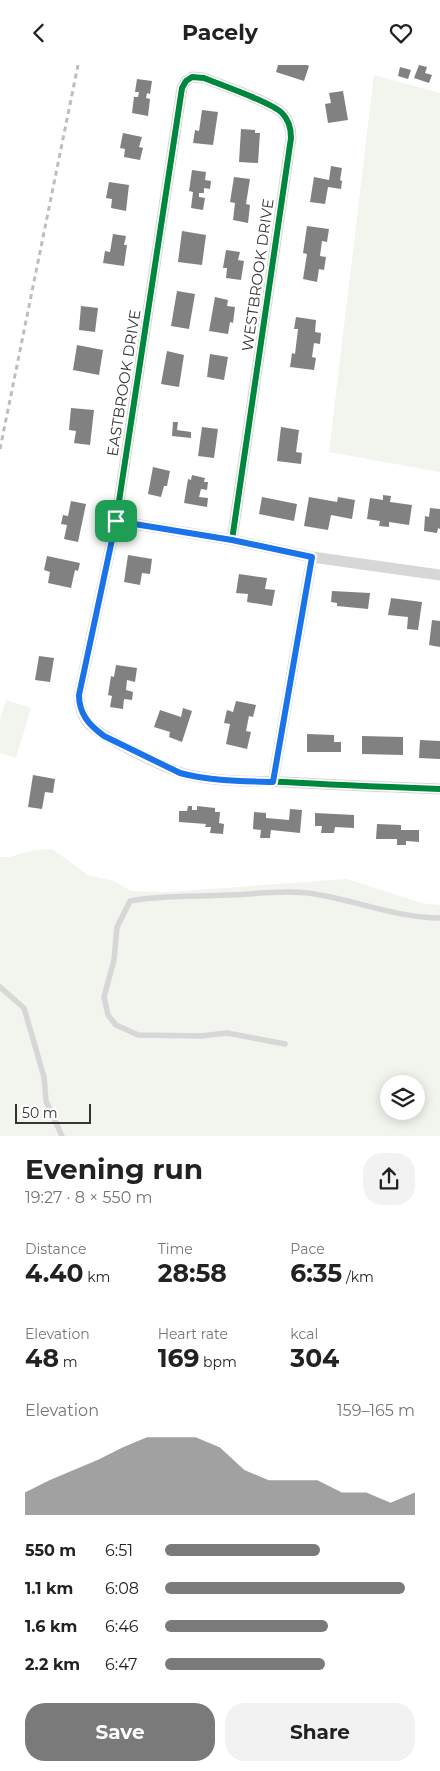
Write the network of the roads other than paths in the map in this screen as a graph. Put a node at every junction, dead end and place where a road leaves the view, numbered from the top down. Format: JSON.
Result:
{"nodes":[{"id":1,"x":192,"y":77,"type":"joint"},
{"id":2,"x":116,"y":521,"type":"junction"},
{"id":3,"x":232,"y":540,"type":"junction"},
{"id":4,"x":312,"y":557,"type":"junction"},
{"id":5,"x":440,"y":575,"type":"edge"},
{"id":6,"x":273,"y":782,"type":"junction"},
{"id":7,"x":440,"y":789,"type":"edge"},
{"id":8,"x":440,"y":918,"type":"edge"},
{"id":9,"x":0,"y":987,"type":"edge"},
{"id":10,"x":285,"y":1044,"type":"dead end"},
{"id":11,"x":62,"y":1136,"type":"edge"}],
"edges":[{"from":1,"to":2,"type":"street","name":"EASTBROOK DRIVE"},
{"from":1,"to":3,"type":"street","name":"WESTBROOK DRIVE"},
{"from":2,"to":3,"type":"street"},
{"from":2,"to":6,"type":"street","name":"EASTBROOK DRIVE"},
{"from":3,"to":4,"type":"street"},
{"from":4,"to":5,"type":"street"},
{"from":4,"to":6,"type":"street"},
{"from":6,"to":7,"type":"street"},
{"from":8,"to":10,"type":"lane"},
{"from":9,"to":11,"type":"lane"}]}
